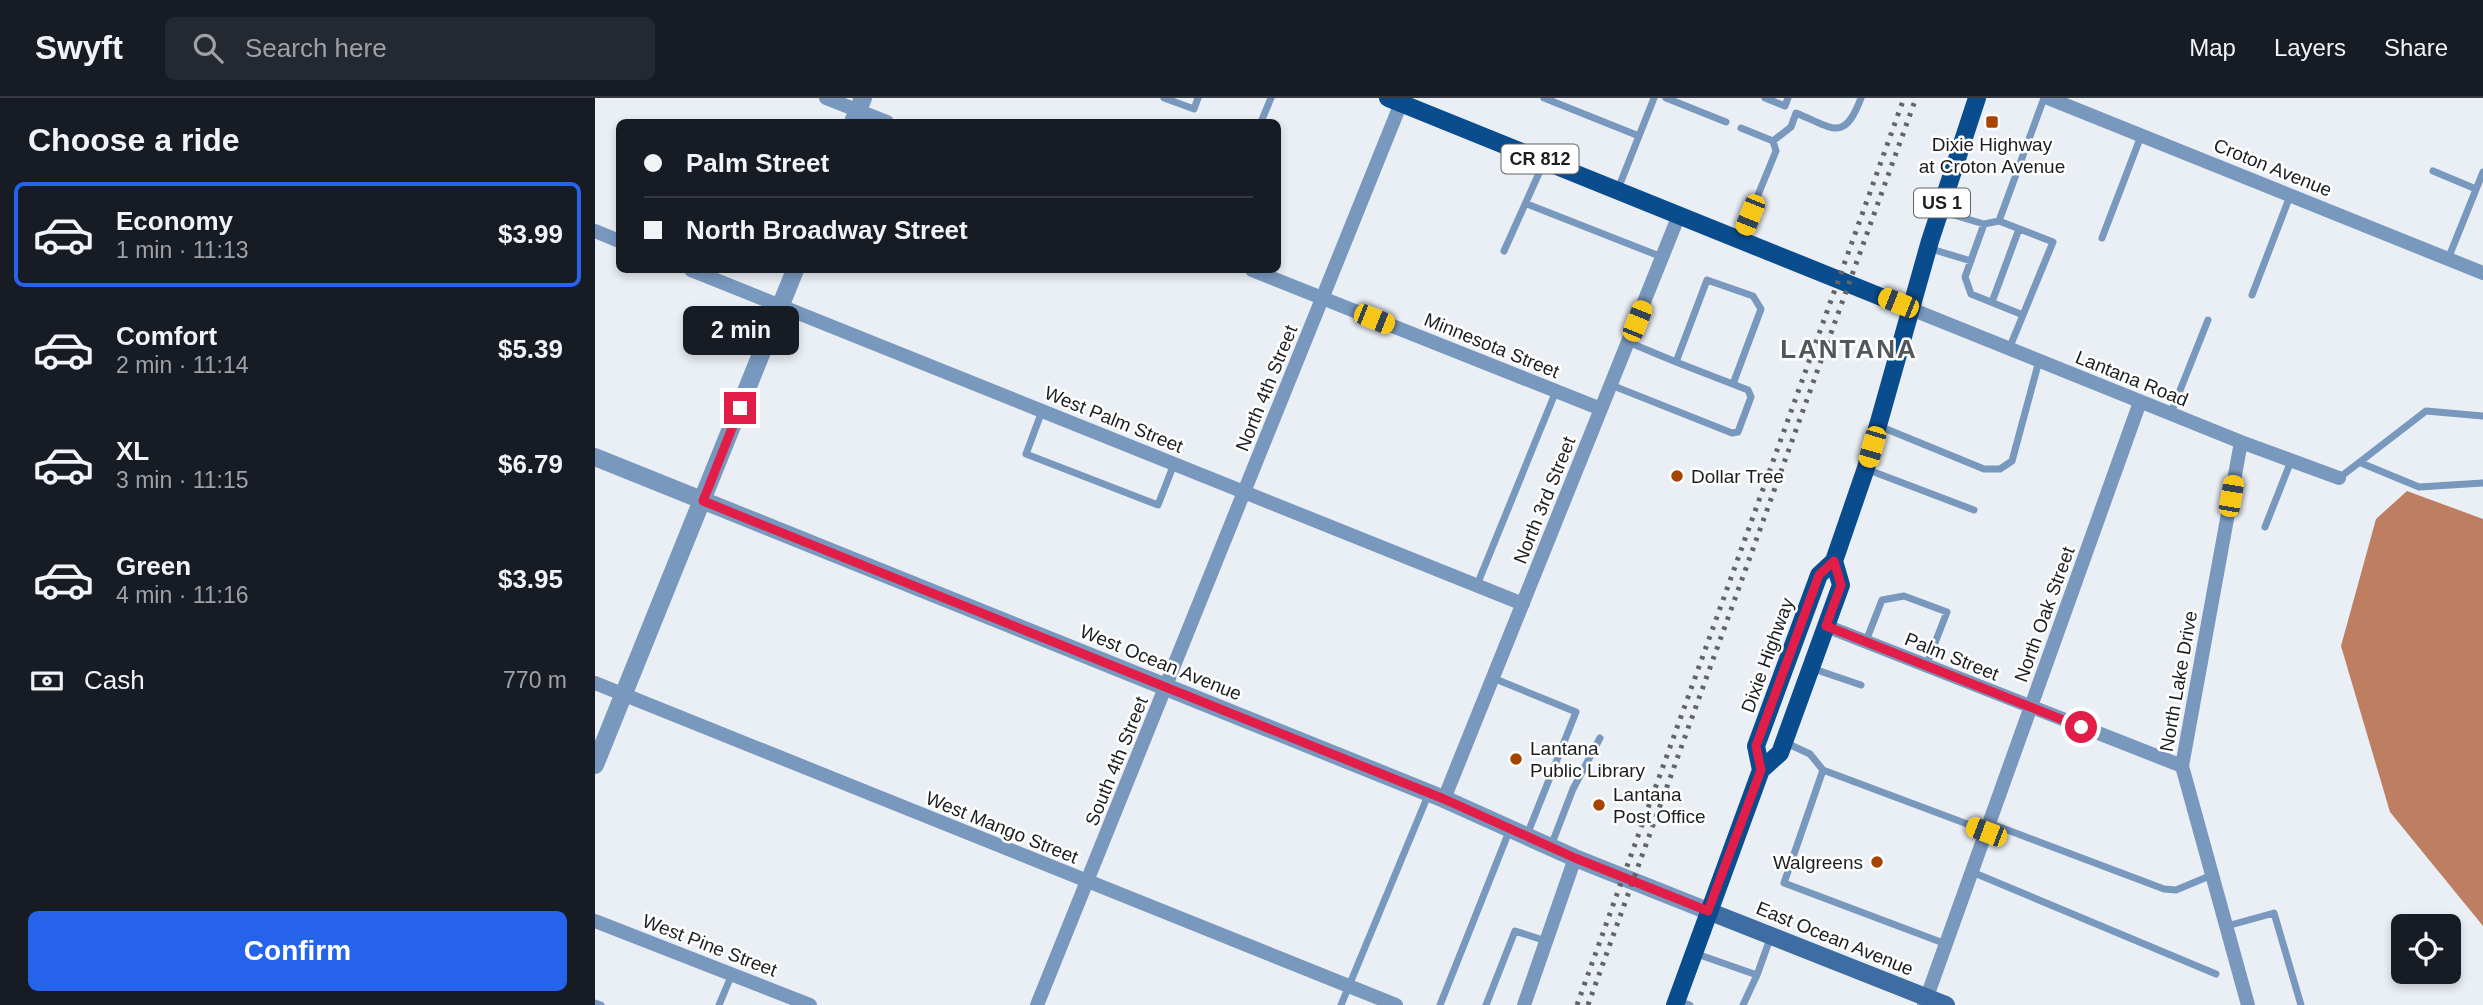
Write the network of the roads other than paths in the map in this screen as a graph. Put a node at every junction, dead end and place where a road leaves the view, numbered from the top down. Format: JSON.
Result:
{"nodes":[{"id":1,"x":826,"y":98,"type":"edge"},
{"id":2,"x":1164,"y":98,"type":"edge"},
{"id":3,"x":1198,"y":98,"type":"edge"},
{"id":4,"x":1271,"y":98,"type":"edge"},
{"id":5,"x":1544,"y":98,"type":"edge"},
{"id":6,"x":1654,"y":98,"type":"edge"},
{"id":7,"x":1666,"y":98,"type":"edge"},
{"id":8,"x":1765,"y":98,"type":"edge"},
{"id":9,"x":1861,"y":98,"type":"edge"},
{"id":10,"x":1977,"y":98,"type":"edge"},
{"id":11,"x":2046,"y":98,"type":"edge"},
{"id":12,"x":1395,"y":101,"type":"edge"},
{"id":13,"x":1786,"y":102,"type":"edge"},
{"id":14,"x":858,"y":110,"type":"edge"},
{"id":15,"x":1796,"y":113,"type":"junction"},
{"id":16,"x":880,"y":119,"type":"edge"},
{"id":17,"x":1262,"y":119,"type":"edge"},
{"id":18,"x":1726,"y":122,"type":"dead end"},
{"id":19,"x":1741,"y":128,"type":"dead end"},
{"id":20,"x":2141,"y":135,"type":"junction"},
{"id":21,"x":1639,"y":136,"type":"junction"},
{"id":22,"x":1773,"y":141,"type":"junction"},
{"id":23,"x":1545,"y":161,"type":"junction"},
{"id":24,"x":2433,"y":171,"type":"dead end"},
{"id":25,"x":2483,"y":172,"type":"edge"},
{"id":26,"x":2476,"y":189,"type":"junction"},
{"id":27,"x":1618,"y":190,"type":"junction"},
{"id":28,"x":2291,"y":195,"type":"junction"},
{"id":29,"x":1527,"y":204,"type":"junction"},
{"id":30,"x":1940,"y":211,"type":"junction"},
{"id":31,"x":1679,"y":215,"type":"junction"},
{"id":32,"x":1999,"y":221,"type":"junction"},
{"id":33,"x":1985,"y":224,"type":"junction"},
{"id":34,"x":2019,"y":229,"type":"junction"},
{"id":35,"x":595,"y":231,"type":"edge"},
{"id":36,"x":2102,"y":238,"type":"dead end"},
{"id":37,"x":616,"y":240,"type":"edge"},
{"id":38,"x":1740,"y":240,"type":"junction"},
{"id":39,"x":1928,"y":248,"type":"junction"},
{"id":40,"x":1504,"y":251,"type":"dead end"},
{"id":41,"x":1663,"y":257,"type":"junction"},
{"id":42,"x":2448,"y":259,"type":"junction"},
{"id":43,"x":1974,"y":260,"type":"junction"},
{"id":44,"x":698,"y":273,"type":"edge"},
{"id":45,"x":794,"y":273,"type":"edge"},
{"id":46,"x":1260,"y":273,"type":"edge"},
{"id":47,"x":2483,"y":273,"type":"edge"},
{"id":48,"x":2252,"y":295,"type":"dead end"},
{"id":49,"x":1323,"y":298,"type":"junction"},
{"id":50,"x":1992,"y":302,"type":"junction"},
{"id":51,"x":780,"y":306,"type":"junction"},
{"id":52,"x":1911,"y":309,"type":"junction"},
{"id":53,"x":2023,"y":315,"type":"junction"},
{"id":54,"x":2209,"y":320,"type":"dead end"},
{"id":55,"x":1628,"y":342,"type":"junction"},
{"id":56,"x":2009,"y":349,"type":"junction"},
{"id":57,"x":2039,"y":361,"type":"junction"},
{"id":58,"x":1676,"y":362,"type":"junction"},
{"id":59,"x":1733,"y":384,"type":"junction"},
{"id":60,"x":1611,"y":385,"type":"junction"},
{"id":61,"x":1556,"y":391,"type":"junction"},
{"id":62,"x":2140,"y":402,"type":"junction"},
{"id":63,"x":1601,"y":410,"type":"junction"},
{"id":64,"x":1042,"y":411,"type":"junction"},
{"id":65,"x":2171,"y":414,"type":"junction"},
{"id":66,"x":2483,"y":416,"type":"edge"},
{"id":67,"x":1878,"y":426,"type":"junction"},
{"id":68,"x":2241,"y":442,"type":"junction"},
{"id":69,"x":595,"y":457,"type":"edge"},
{"id":70,"x":2291,"y":461,"type":"junction"},
{"id":71,"x":2361,"y":463,"type":"junction"},
{"id":72,"x":1174,"y":464,"type":"junction"},
{"id":73,"x":1865,"y":468,"type":"junction"},
{"id":74,"x":2339,"y":478,"type":"joint"},
{"id":75,"x":2483,"y":483,"type":"edge"},
{"id":76,"x":1244,"y":492,"type":"junction"},
{"id":77,"x":703,"y":501,"type":"junction"},
{"id":78,"x":1974,"y":510,"type":"dead end"},
{"id":79,"x":2265,"y":527,"type":"dead end"},
{"id":80,"x":1834,"y":561,"type":"junction"},
{"id":81,"x":1477,"y":586,"type":"junction"},
{"id":82,"x":1523,"y":604,"type":"junction"},
{"id":83,"x":1826,"y":626,"type":"junction"},
{"id":84,"x":1866,"y":642,"type":"junction"},
{"id":85,"x":1926,"y":666,"type":"junction"},
{"id":86,"x":1811,"y":667,"type":"junction"},
{"id":87,"x":1493,"y":678,"type":"junction"},
{"id":88,"x":595,"y":684,"type":"edge"},
{"id":89,"x":1861,"y":685,"type":"dead end"},
{"id":90,"x":1166,"y":687,"type":"junction"},
{"id":91,"x":625,"y":696,"type":"junction"},
{"id":92,"x":2031,"y":708,"type":"junction"},
{"id":93,"x":1600,"y":738,"type":"dead end"},
{"id":94,"x":1784,"y":742,"type":"junction"},
{"id":95,"x":595,"y":765,"type":"edge"},
{"id":96,"x":2182,"y":766,"type":"junction"},
{"id":97,"x":1823,"y":769,"type":"junction"},
{"id":98,"x":1761,"y":770,"type":"junction"},
{"id":99,"x":1437,"y":796,"type":"junction"},
{"id":100,"x":1988,"y":827,"type":"junction"},
{"id":101,"x":1519,"y":832,"type":"junction"},
{"id":102,"x":1551,"y":847,"type":"junction"},
{"id":103,"x":1575,"y":858,"type":"junction"},
{"id":104,"x":1972,"y":872,"type":"junction"},
{"id":105,"x":2213,"y":875,"type":"junction"},
{"id":106,"x":1088,"y":882,"type":"junction"},
{"id":107,"x":1708,"y":911,"type":"junction"},
{"id":108,"x":595,"y":920,"type":"edge"},
{"id":109,"x":2227,"y":926,"type":"junction"},
{"id":110,"x":1771,"y":936,"type":"junction"},
{"id":111,"x":1546,"y":941,"type":"junction"},
{"id":112,"x":1946,"y":944,"type":"junction"},
{"id":113,"x":1693,"y":953,"type":"junction"},
{"id":114,"x":731,"y":974,"type":"junction"},
{"id":115,"x":1757,"y":975,"type":"junction"},
{"id":116,"x":2217,"y":975,"type":"dead end"},
{"id":117,"x":1349,"y":987,"type":"junction"},
{"id":118,"x":1925,"y":1001,"type":"edge"},
{"id":119,"x":595,"y":1003,"type":"edge"},
{"id":120,"x":1680,"y":1003,"type":"edge"},
{"id":121,"x":601,"y":1005,"type":"edge"},
{"id":122,"x":719,"y":1005,"type":"edge"},
{"id":123,"x":810,"y":1005,"type":"edge"},
{"id":124,"x":1037,"y":1005,"type":"edge"},
{"id":125,"x":1341,"y":1005,"type":"edge"},
{"id":126,"x":1396,"y":1005,"type":"edge"},
{"id":127,"x":1440,"y":1005,"type":"edge"},
{"id":128,"x":1486,"y":1005,"type":"edge"},
{"id":129,"x":1524,"y":1005,"type":"edge"},
{"id":130,"x":1743,"y":1005,"type":"edge"},
{"id":131,"x":1946,"y":1005,"type":"edge"},
{"id":132,"x":2248,"y":1005,"type":"edge"},
{"id":133,"x":2301,"y":1005,"type":"edge"}],
"edges":[{"from":1,"to":14,"type":"street"},
{"from":2,"to":3,"type":"lane"},
{"from":4,"to":17,"type":"lane"},
{"from":5,"to":21,"type":"lane"},
{"from":6,"to":21,"type":"lane"},
{"from":7,"to":18,"type":"lane"},
{"from":8,"to":13,"type":"lane"},
{"from":9,"to":15,"type":"lane"},
{"from":10,"to":30,"type":"main road","number":"US 1"},
{"from":11,"to":20,"type":"street","name":"Croton Avenue"},
{"from":11,"to":32,"type":"lane"},
{"from":12,"to":23,"type":"main road","number":"CR 812"},
{"from":12,"to":49,"type":"street","name":"North 4th Street"},
{"from":13,"to":15,"type":"lane"},
{"from":14,"to":16,"type":"street"},
{"from":15,"to":22,"type":"lane"},
{"from":19,"to":22,"type":"lane"},
{"from":20,"to":28,"type":"street","name":"Croton Avenue"},
{"from":20,"to":36,"type":"lane"},
{"from":21,"to":27,"type":"lane"},
{"from":22,"to":38,"type":"lane"},
{"from":23,"to":27,"type":"main road","number":"CR 812"},
{"from":23,"to":29,"type":"lane"},
{"from":24,"to":26,"type":"lane"},
{"from":25,"to":26,"type":"lane"},
{"from":26,"to":42,"type":"lane"},
{"from":27,"to":31,"type":"main road","number":"CR 812"},
{"from":28,"to":42,"type":"street","name":"Croton Avenue"},
{"from":28,"to":48,"type":"lane"},
{"from":29,"to":40,"type":"lane"},
{"from":29,"to":41,"type":"lane"},
{"from":30,"to":33,"type":"lane"},
{"from":30,"to":39,"type":"main road","number":"US 1"},
{"from":31,"to":38,"type":"main road","number":"CR 812"},
{"from":31,"to":41,"type":"street","name":"North 3rd Street"},
{"from":32,"to":33,"type":"lane"},
{"from":32,"to":34,"type":"lane"},
{"from":33,"to":43,"type":"lane"},
{"from":34,"to":50,"type":"lane"},
{"from":34,"to":53,"type":"lane"},
{"from":35,"to":37,"type":"street"},
{"from":38,"to":52,"type":"main road","number":"CR 812"},
{"from":39,"to":43,"type":"lane"},
{"from":39,"to":52,"type":"main road","number":"US 1"},
{"from":41,"to":55,"type":"street","name":"North 3rd Street"},
{"from":42,"to":47,"type":"street","name":"Croton Avenue"},
{"from":43,"to":50,"type":"lane"},
{"from":44,"to":51,"type":"street","name":"West Palm Street"},
{"from":45,"to":51,"type":"street"},
{"from":46,"to":49,"type":"street","name":"Minnesota Street"},
{"from":49,"to":61,"type":"street","name":"Minnesota Street"},
{"from":49,"to":76,"type":"street","name":"North 4th Street"},
{"from":50,"to":53,"type":"lane"},
{"from":51,"to":64,"type":"street","name":"West Palm Street"},
{"from":51,"to":77,"type":"street"},
{"from":52,"to":56,"type":"street","name":"Lantana Road"},
{"from":52,"to":67,"type":"main road","name":"Dixie Highway","number":"US 1"},
{"from":53,"to":56,"type":"lane"},
{"from":54,"to":65,"type":"lane"},
{"from":55,"to":58,"type":"lane"},
{"from":55,"to":60,"type":"street","name":"North 3rd Street"},
{"from":56,"to":57,"type":"street","name":"Lantana Road"},
{"from":57,"to":62,"type":"street","name":"Lantana Road"},
{"from":57,"to":67,"type":"lane"},
{"from":58,"to":59,"type":"lane"},
{"from":58,"to":59,"type":"lane"},
{"from":59,"to":60,"type":"lane"},
{"from":60,"to":63,"type":"street","name":"North 3rd Street"},
{"from":61,"to":63,"type":"street","name":"Minnesota Street"},
{"from":61,"to":81,"type":"lane"},
{"from":62,"to":65,"type":"street","name":"Lantana Road"},
{"from":62,"to":92,"type":"street","name":"North Oak Street"},
{"from":63,"to":82,"type":"street","name":"North 3rd Street"},
{"from":64,"to":72,"type":"street","name":"West Palm Street"},
{"from":64,"to":72,"type":"lane"},
{"from":65,"to":68,"type":"street","name":"Lantana Road"},
{"from":66,"to":71,"type":"lane"},
{"from":67,"to":73,"type":"main road","name":"Dixie Highway","number":"US 1"},
{"from":68,"to":70,"type":"street","name":"Lantana Road"},
{"from":68,"to":96,"type":"street","name":"North Lake Drive"},
{"from":69,"to":77,"type":"street","name":"West Ocean Avenue"},
{"from":70,"to":74,"type":"street","name":"Lantana Road"},
{"from":70,"to":79,"type":"lane"},
{"from":71,"to":74,"type":"lane"},
{"from":71,"to":75,"type":"lane"},
{"from":72,"to":76,"type":"street","name":"West Palm Street"},
{"from":73,"to":78,"type":"lane"},
{"from":73,"to":80,"type":"main road","name":"Dixie Highway","number":"US 1"},
{"from":76,"to":81,"type":"street","name":"West Palm Street"},
{"from":76,"to":90,"type":"street","name":"North 4th Street"},
{"from":77,"to":90,"type":"street","name":"West Ocean Avenue"},
{"from":77,"to":91,"type":"street"},
{"from":80,"to":83,"type":"main road","name":"Dixie Highway","number":"US 1"},
{"from":80,"to":98,"type":"main road","name":"Dixie Highway","number":"US 1"},
{"from":81,"to":82,"type":"street","name":"West Palm Street"},
{"from":82,"to":87,"type":"street","name":"North 3rd Street"},
{"from":83,"to":84,"type":"street","name":"Palm Street"},
{"from":83,"to":86,"type":"main road","name":"Dixie Highway","number":"US 1"},
{"from":84,"to":85,"type":"street","name":"Palm Street"},
{"from":84,"to":85,"type":"lane"},
{"from":85,"to":92,"type":"street","name":"Palm Street"},
{"from":86,"to":89,"type":"lane"},
{"from":86,"to":94,"type":"main road","name":"Dixie Highway","number":"US 1"},
{"from":87,"to":99,"type":"street","name":"North 3rd Street"},
{"from":87,"to":101,"type":"lane"},
{"from":88,"to":91,"type":"street","name":"West Mango Street"},
{"from":90,"to":99,"type":"street","name":"West Ocean Avenue"},
{"from":90,"to":106,"type":"street","name":"South 4th Street"},
{"from":91,"to":95,"type":"street"},
{"from":91,"to":106,"type":"street","name":"West Mango Street"},
{"from":92,"to":96,"type":"street","name":"Palm Street"},
{"from":92,"to":100,"type":"street","name":"North Oak Street"},
{"from":93,"to":102,"type":"lane"},
{"from":94,"to":97,"type":"lane"},
{"from":94,"to":98,"type":"main road","name":"Dixie Highway","number":"US 1"},
{"from":96,"to":105,"type":"street","name":"North Lake Drive"},
{"from":97,"to":100,"type":"lane"},
{"from":97,"to":112,"type":"lane"},
{"from":98,"to":107,"type":"main road","name":"Dixie Highway","number":"US 1"},
{"from":99,"to":101,"type":"street","name":"West Ocean Avenue"},
{"from":99,"to":117,"type":"lane"},
{"from":100,"to":104,"type":"street","name":"North Oak Street"},
{"from":100,"to":105,"type":"lane"},
{"from":101,"to":102,"type":"street","name":"West Ocean Avenue"},
{"from":101,"to":127,"type":"lane"},
{"from":102,"to":103,"type":"street","name":"West Ocean Avenue"},
{"from":103,"to":107,"type":"street","name":"West Ocean Avenue"},
{"from":103,"to":111,"type":"street"},
{"from":104,"to":112,"type":"street","name":"North Oak Street"},
{"from":104,"to":116,"type":"lane"},
{"from":105,"to":109,"type":"street","name":"North Lake Drive"},
{"from":106,"to":117,"type":"street","name":"West Mango Street"},
{"from":106,"to":124,"type":"street","name":"South 4th Street"},
{"from":107,"to":110,"type":"main road","name":"East Ocean Avenue"},
{"from":107,"to":113,"type":"main road","name":"Dixie Highway","number":"US 1"},
{"from":108,"to":114,"type":"street","name":"West Pine Street"},
{"from":109,"to":132,"type":"street","name":"North Lake Drive"},
{"from":109,"to":133,"type":"lane"},
{"from":110,"to":115,"type":"lane"},
{"from":110,"to":118,"type":"main road","name":"East Ocean Avenue"},
{"from":111,"to":128,"type":"lane"},
{"from":111,"to":129,"type":"street"},
{"from":112,"to":118,"type":"street","name":"North Oak Street"},
{"from":113,"to":115,"type":"lane"},
{"from":113,"to":120,"type":"main road","name":"Dixie Highway","number":"US 1"},
{"from":114,"to":122,"type":"lane"},
{"from":114,"to":123,"type":"street","name":"West Pine Street"},
{"from":115,"to":130,"type":"lane"},
{"from":117,"to":125,"type":"lane"},
{"from":117,"to":126,"type":"street","name":"West Mango Street"},
{"from":118,"to":131,"type":"main road","name":"East Ocean Avenue"},
{"from":119,"to":121,"type":"lane"}]}
